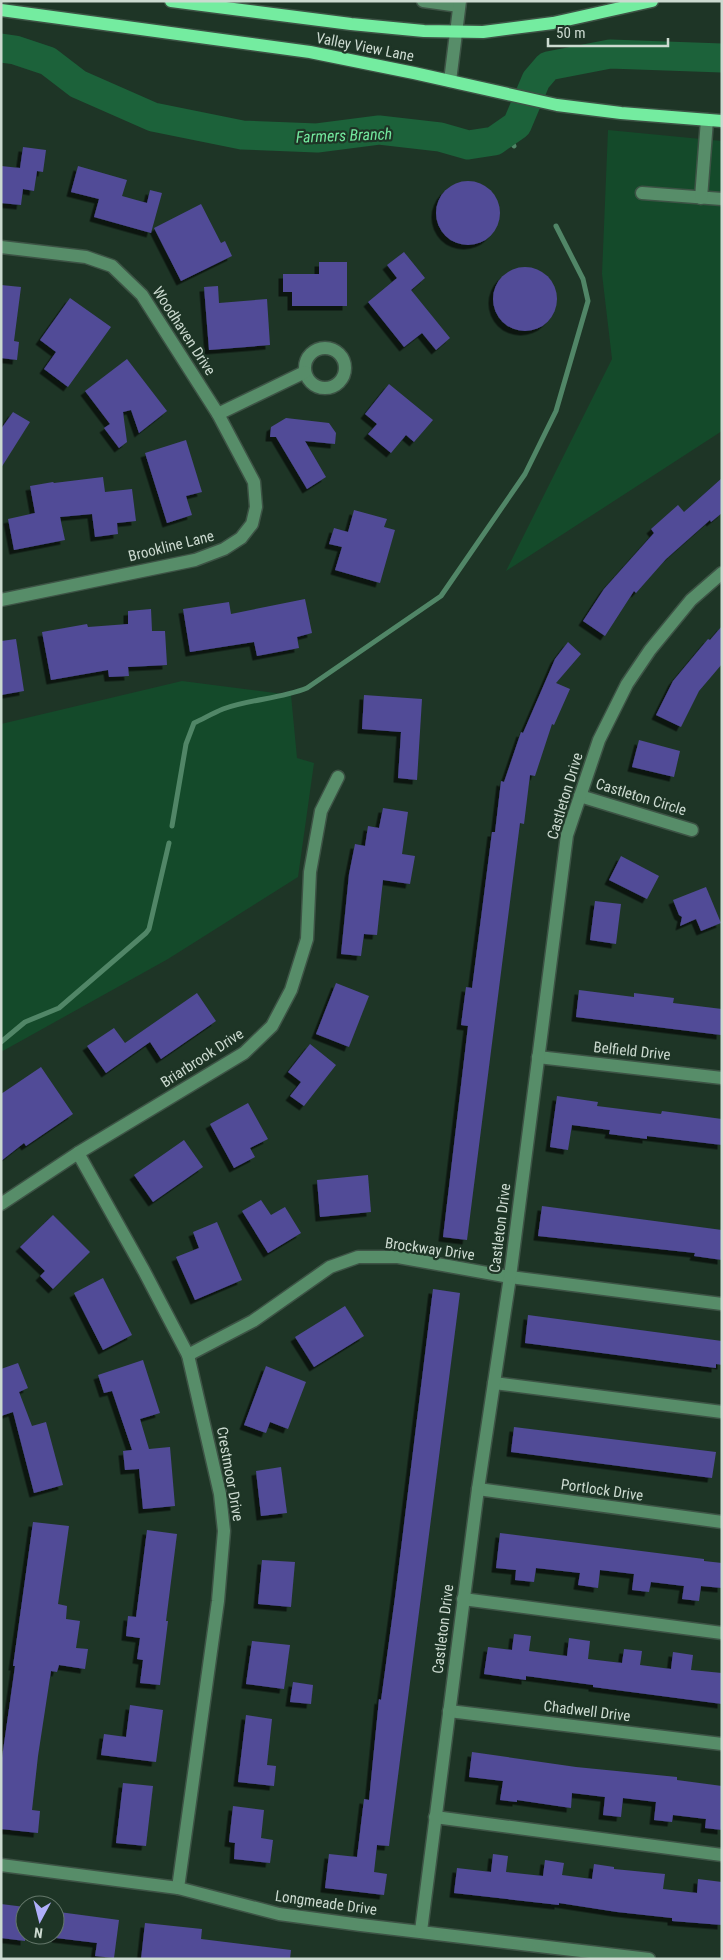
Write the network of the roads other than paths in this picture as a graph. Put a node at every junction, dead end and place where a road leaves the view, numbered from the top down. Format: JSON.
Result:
{"nodes":[{"id":1,"x":171,"y":1,"type":"edge"},
{"id":2,"x":423,"y":1,"type":"edge"},
{"id":3,"x":652,"y":1,"type":"edge"},
{"id":4,"x":460,"y":3,"type":"edge"},
{"id":5,"x":1,"y":10,"type":"edge"},
{"id":6,"x":456,"y":31,"type":"junction"},
{"id":7,"x":450,"y":81,"type":"junction"},
{"id":8,"x":707,"y":120,"type":"junction"},
{"id":9,"x":722,"y":121,"type":"edge"},
{"id":10,"x":642,"y":193,"type":"dead end"},
{"id":11,"x":702,"y":198,"type":"junction"},
{"id":12,"x":722,"y":199,"type":"edge"},
{"id":13,"x":1,"y":247,"type":"edge"},
{"id":14,"x":305,"y":372,"type":"dead end"},
{"id":15,"x":218,"y":414,"type":"junction"},
{"id":16,"x":722,"y":573,"type":"edge"},
{"id":17,"x":1,"y":600,"type":"edge"},
{"id":18,"x":338,"y":777,"type":"dead end"},
{"id":19,"x":580,"y":796,"type":"junction"},
{"id":20,"x":692,"y":830,"type":"dead end"},
{"id":21,"x":538,"y":1057,"type":"junction"},
{"id":22,"x":722,"y":1078,"type":"edge"},
{"id":23,"x":78,"y":1153,"type":"junction"},
{"id":24,"x":1,"y":1204,"type":"edge"},
{"id":25,"x":510,"y":1277,"type":"junction"},
{"id":26,"x":722,"y":1304,"type":"edge"},
{"id":27,"x":188,"y":1355,"type":"junction"},
{"id":28,"x":494,"y":1383,"type":"junction"},
{"id":29,"x":722,"y":1412,"type":"edge"},
{"id":30,"x":478,"y":1489,"type":"junction"},
{"id":31,"x":722,"y":1522,"type":"edge"},
{"id":32,"x":463,"y":1599,"type":"junction"},
{"id":33,"x":722,"y":1633,"type":"edge"},
{"id":34,"x":449,"y":1711,"type":"junction"},
{"id":35,"x":722,"y":1744,"type":"edge"},
{"id":36,"x":435,"y":1818,"type":"junction"},
{"id":37,"x":722,"y":1855,"type":"edge"},
{"id":38,"x":1,"y":1865,"type":"edge"},
{"id":39,"x":178,"y":1888,"type":"junction"},
{"id":40,"x":421,"y":1931,"type":"junction"},
{"id":41,"x":650,"y":1959,"type":"edge"}],
"edges":[{"from":1,"to":6,"type":"main road","name":"Valley View Lane"},
{"from":2,"to":4,"type":"street"},
{"from":3,"to":6,"type":"main road","name":"Valley View Lane"},
{"from":4,"to":6,"type":"street"},
{"from":5,"to":7,"type":"main road","name":"Valley View Lane"},
{"from":6,"to":7,"type":"street"},
{"from":7,"to":8,"type":"main road","name":"Valley View Lane"},
{"from":8,"to":9,"type":"main road","name":"Valley View Lane"},
{"from":8,"to":11,"type":"street"},
{"from":10,"to":11,"type":"street"},
{"from":11,"to":12,"type":"street"},
{"from":13,"to":15,"type":"street","name":"Woodhaven Drive"},
{"from":14,"to":15,"type":"street"},
{"from":15,"to":17,"type":"street","name":"Brookline Lane"},
{"from":16,"to":19,"type":"street","name":"Castleton Drive"},
{"from":18,"to":23,"type":"street","name":"Briarbrook Drive"},
{"from":19,"to":20,"type":"street","name":"Castleton Circle"},
{"from":19,"to":21,"type":"street","name":"Castleton Drive"},
{"from":21,"to":22,"type":"street","name":"Belfield Drive"},
{"from":21,"to":25,"type":"street","name":"Castleton Drive"},
{"from":23,"to":24,"type":"street","name":"Briarbrook Drive"},
{"from":23,"to":27,"type":"street","name":"Crestmoor Drive"},
{"from":25,"to":26,"type":"street","name":"Brockway Drive"},
{"from":25,"to":27,"type":"street","name":"Brockway Drive"},
{"from":25,"to":28,"type":"street","name":"Castleton Drive"},
{"from":27,"to":39,"type":"street","name":"Crestmoor Drive"},
{"from":28,"to":29,"type":"street"},
{"from":28,"to":30,"type":"street","name":"Castleton Drive"},
{"from":30,"to":31,"type":"street","name":"Portlock Drive"},
{"from":30,"to":32,"type":"street","name":"Castleton Drive"},
{"from":32,"to":33,"type":"street"},
{"from":32,"to":34,"type":"street","name":"Castleton Drive"},
{"from":34,"to":35,"type":"street","name":"Chadwell Drive"},
{"from":34,"to":36,"type":"street","name":"Castleton Drive"},
{"from":36,"to":37,"type":"street"},
{"from":36,"to":40,"type":"street","name":"Castleton Drive"},
{"from":38,"to":39,"type":"street","name":"Longmeade Drive"},
{"from":39,"to":40,"type":"street","name":"Longmeade Drive"},
{"from":40,"to":41,"type":"street","name":"Longmeade Drive"}]}
